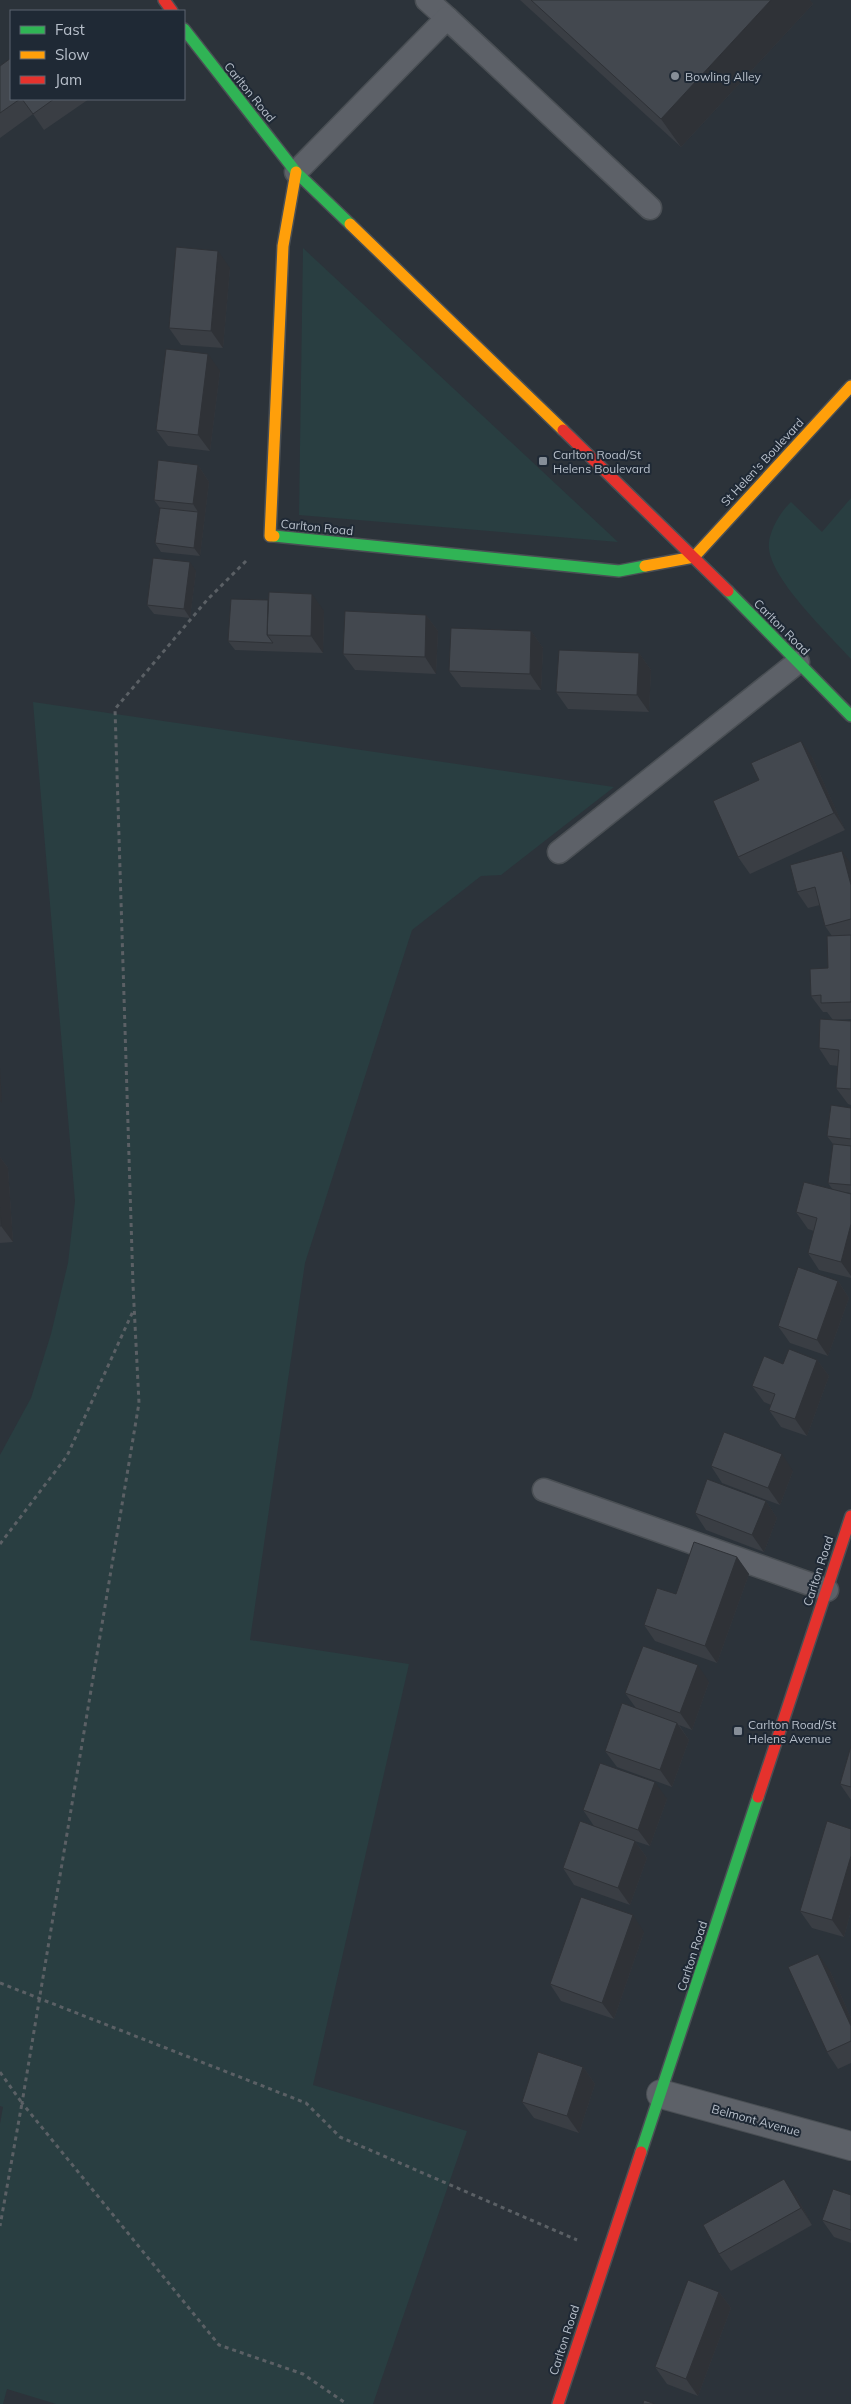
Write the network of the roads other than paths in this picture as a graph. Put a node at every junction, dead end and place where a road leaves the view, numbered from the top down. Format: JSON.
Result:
{"nodes":[{"id":1,"x":427,"y":0,"type":"edge"},
{"id":2,"x":446,"y":18,"type":"junction"},
{"id":3,"x":185,"y":30,"type":"edge"},
{"id":4,"x":296,"y":172,"type":"junction"},
{"id":5,"x":650,"y":208,"type":"dead end"},
{"id":6,"x":851,"y":386,"type":"edge"},
{"id":7,"x":694,"y":557,"type":"junction"},
{"id":8,"x":798,"y":662,"type":"junction"},
{"id":9,"x":851,"y":716,"type":"edge"},
{"id":10,"x":559,"y":852,"type":"dead end"},
{"id":11,"x":544,"y":1490,"type":"dead end"},
{"id":12,"x":851,"y":1516,"type":"edge"},
{"id":13,"x":827,"y":1590,"type":"junction"},
{"id":14,"x":661,"y":2094,"type":"junction"},
{"id":15,"x":851,"y":2146,"type":"edge"},
{"id":16,"x":558,"y":2404,"type":"edge"}],
"edges":[{"from":1,"to":2,"type":"lane"},
{"from":2,"to":4,"type":"lane"},
{"from":2,"to":5,"type":"lane"},
{"from":3,"to":4,"type":"main road","name":"Carlton Road"},
{"from":4,"to":7,"type":"main road","name":"Carlton Road"},
{"from":4,"to":7,"type":"main road","name":"Carlton Road"},
{"from":6,"to":7,"type":"main road","name":"St Helen's Boulevard"},
{"from":7,"to":8,"type":"main road","name":"Carlton Road"},
{"from":8,"to":9,"type":"main road","name":"Carlton Road"},
{"from":8,"to":10,"type":"lane"},
{"from":11,"to":13,"type":"lane"},
{"from":12,"to":13,"type":"main road","name":"Carlton Road"},
{"from":13,"to":14,"type":"main road","name":"Carlton Road"},
{"from":14,"to":15,"type":"street","name":"Belmont Avenue"},
{"from":14,"to":16,"type":"main road","name":"Carlton Road"}]}
